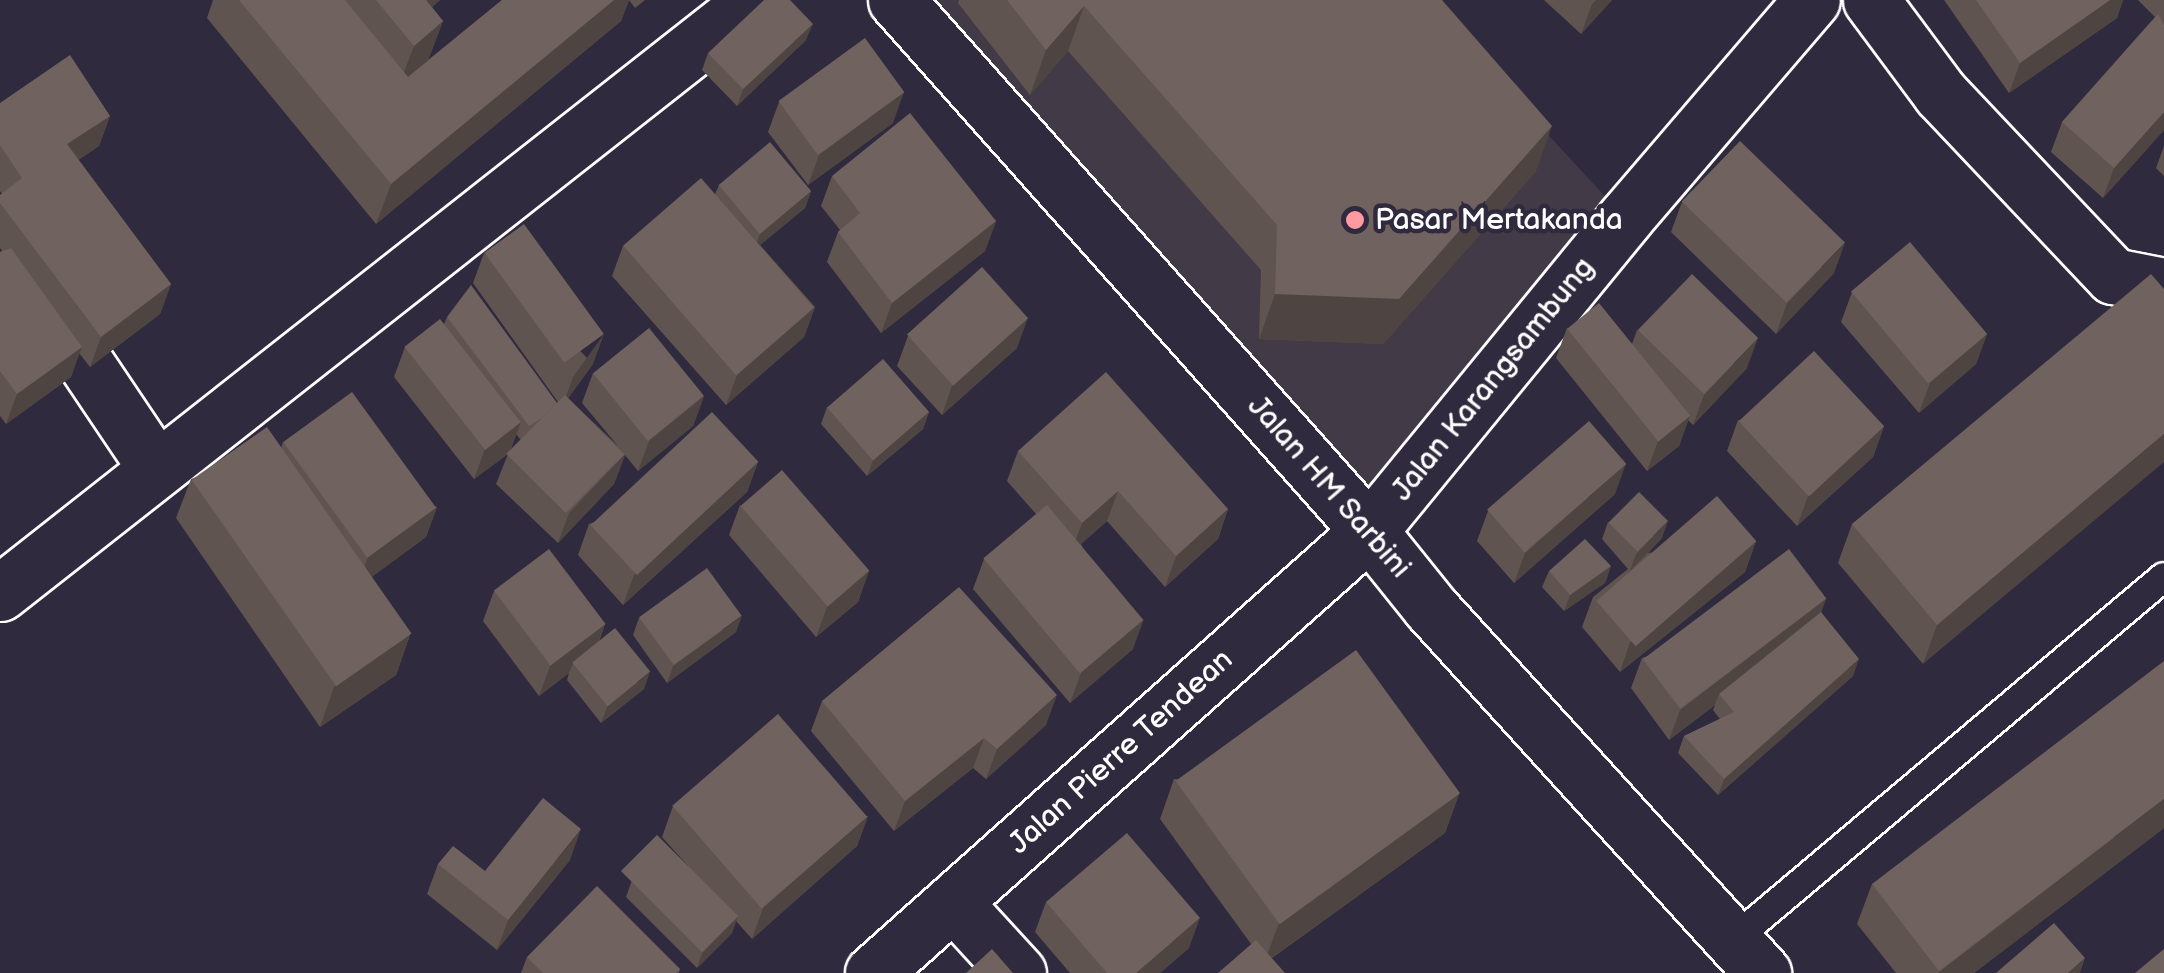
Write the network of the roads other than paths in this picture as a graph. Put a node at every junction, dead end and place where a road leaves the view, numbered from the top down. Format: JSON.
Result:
{"nodes":[{"id":1,"x":754,"y":0,"type":"edge"},
{"id":2,"x":896,"y":0,"type":"edge"},
{"id":3,"x":1812,"y":0,"type":"edge"},
{"id":4,"x":1871,"y":0,"type":"edge"},
{"id":5,"x":0,"y":226,"type":"edge"},
{"id":6,"x":2164,"y":286,"type":"edge"},
{"id":7,"x":156,"y":468,"type":"junction"},
{"id":8,"x":1370,"y":531,"type":"junction"},
{"id":9,"x":2164,"y":577,"type":"edge"},
{"id":10,"x":0,"y":593,"type":"edge"},
{"id":11,"x":953,"y":902,"type":"junction"},
{"id":12,"x":1748,"y":956,"type":"edge"},
{"id":13,"x":872,"y":973,"type":"edge"},
{"id":14,"x":1018,"y":973,"type":"edge"}],
"edges":[{"from":1,"to":7,"type":"main road"},
{"from":2,"to":8,"type":"main road","name":"Jalan HM Sarbini"},
{"from":3,"to":8,"type":"main road","name":"Jalan Karangsambung"},
{"from":4,"to":6,"type":"main road"},
{"from":5,"to":7,"type":"main road"},
{"from":7,"to":10,"type":"main road"},
{"from":8,"to":11,"type":"main road","name":"Jalan Pierre Tendean"},
{"from":8,"to":12,"type":"main road","name":"Jalan HM Sarbini"},
{"from":9,"to":12,"type":"lane"},
{"from":11,"to":13,"type":"main road","name":"Jalan Pierre Tendean"},
{"from":11,"to":14,"type":"main road"}]}
